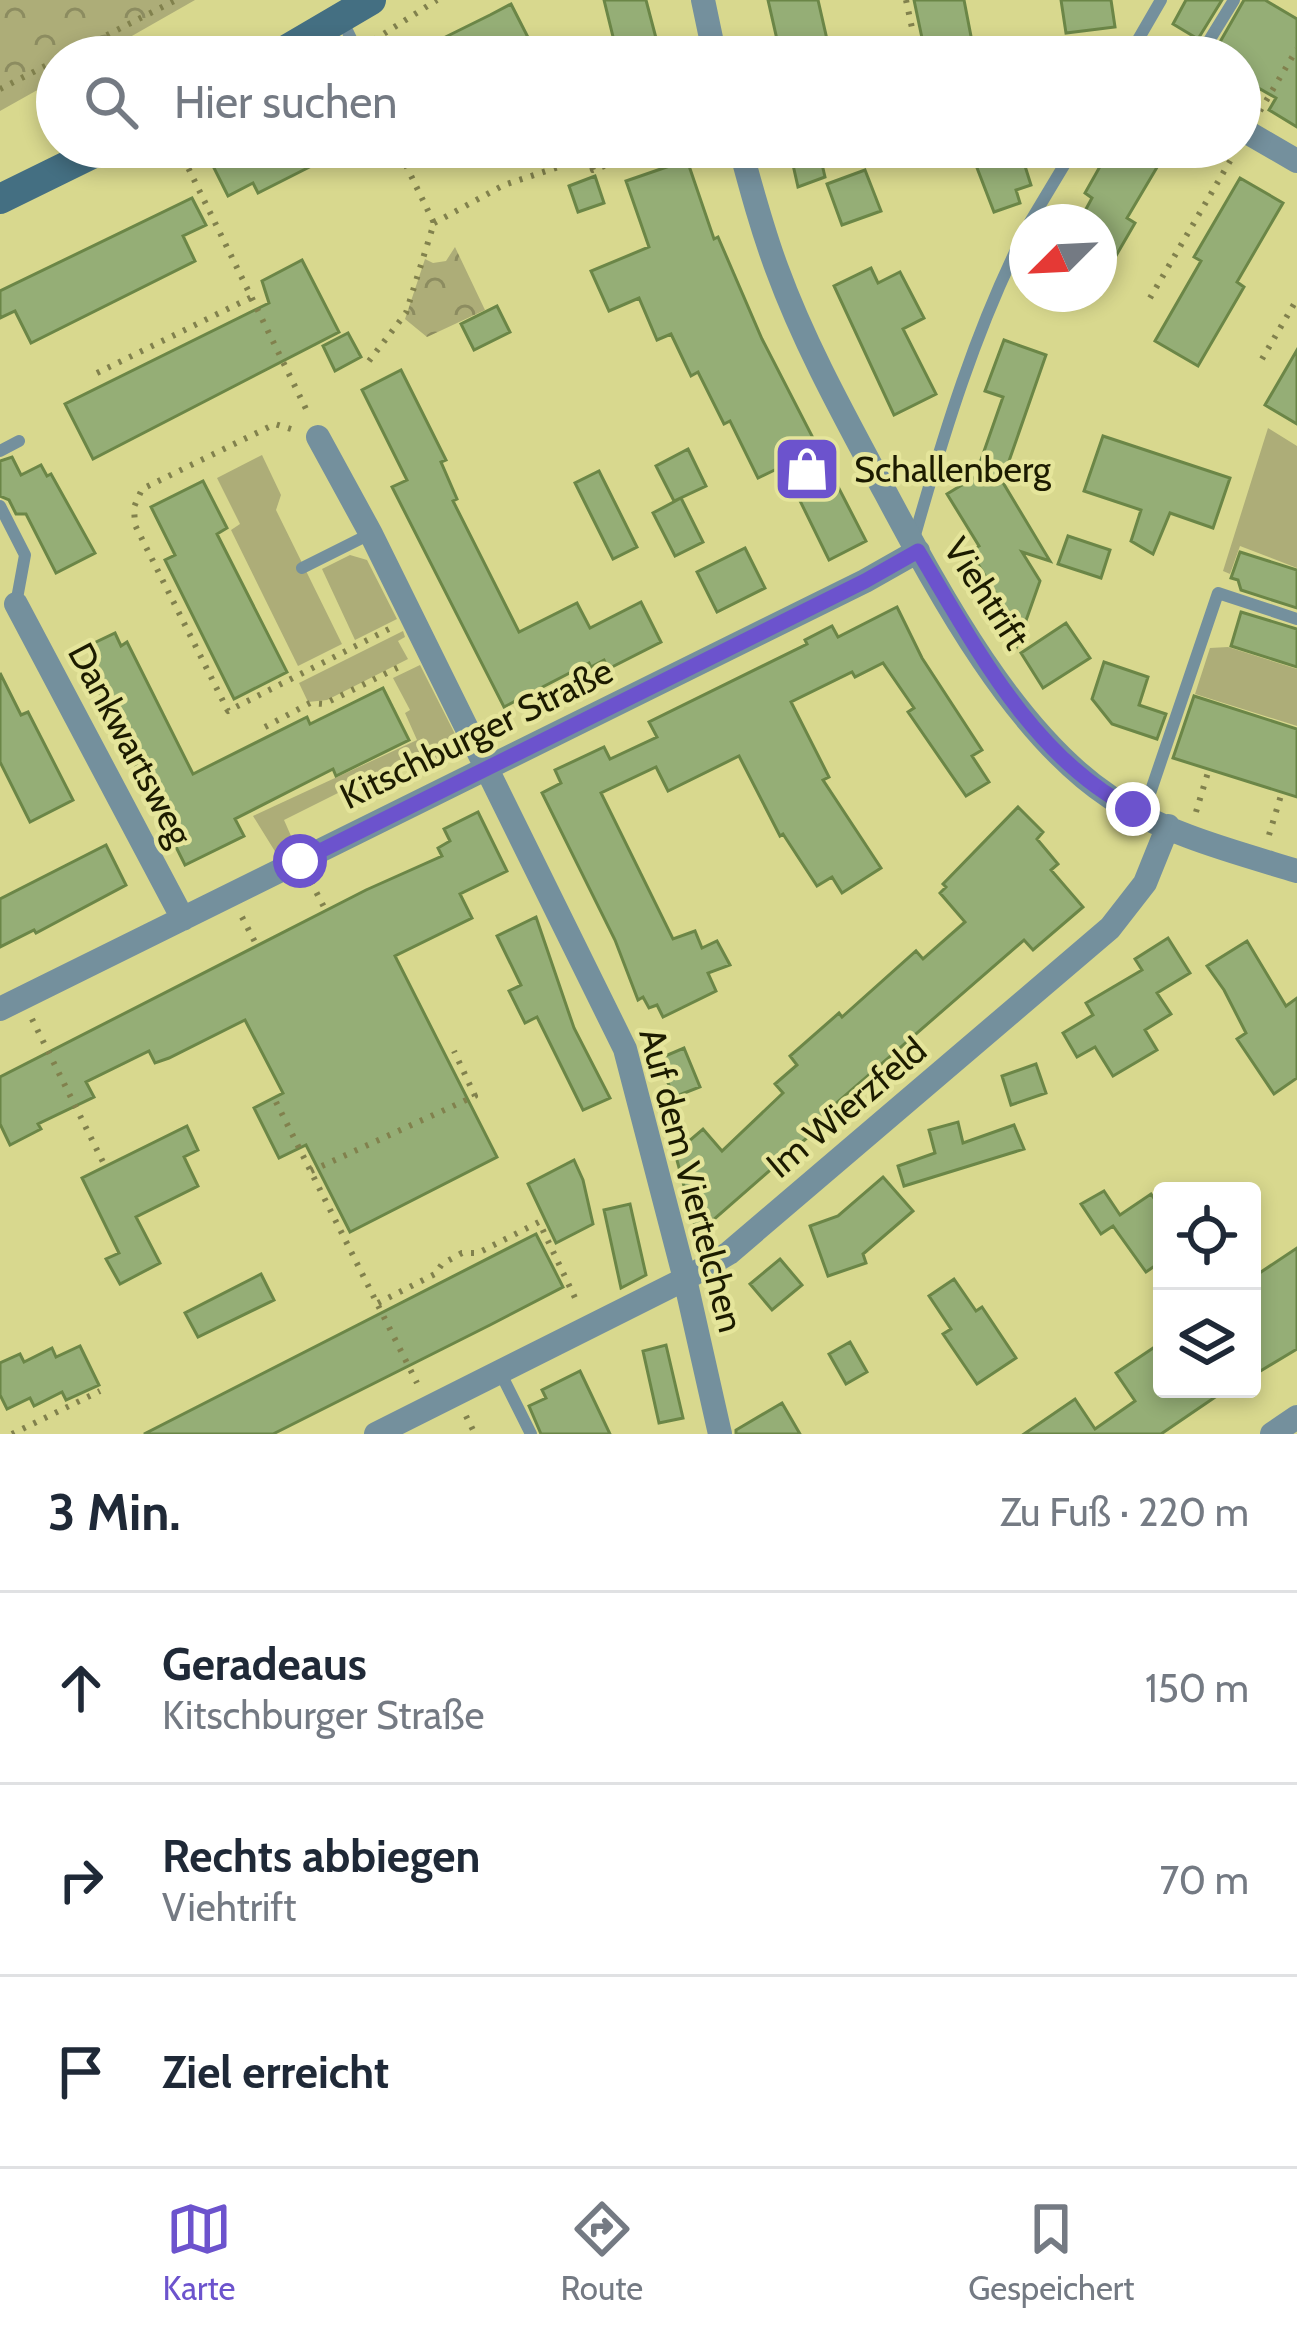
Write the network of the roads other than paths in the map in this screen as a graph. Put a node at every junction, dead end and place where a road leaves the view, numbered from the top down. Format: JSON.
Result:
{"nodes":[{"id":1,"x":371,"y":0,"type":"edge"},
{"id":2,"x":703,"y":0,"type":"edge"},
{"id":3,"x":1161,"y":0,"type":"edge"},
{"id":4,"x":1234,"y":0,"type":"edge"},
{"id":5,"x":341,"y":19,"type":"junction"},
{"id":6,"x":311,"y":36,"type":"edge"},
{"id":7,"x":350,"y":36,"type":"edge"},
{"id":8,"x":711,"y":36,"type":"edge"},
{"id":9,"x":1140,"y":36,"type":"edge"},
{"id":10,"x":1212,"y":36,"type":"edge"},
{"id":11,"x":1261,"y":143,"type":"edge"},
{"id":12,"x":1295,"y":155,"type":"edge"},
{"id":13,"x":63,"y":168,"type":"edge"},
{"id":14,"x":746,"y":168,"type":"edge"},
{"id":15,"x":1063,"y":168,"type":"edge"},
{"id":16,"x":0,"y":199,"type":"edge"},
{"id":17,"x":1041,"y":204,"type":"edge"},
{"id":18,"x":1009,"y":270,"type":"edge"},
{"id":19,"x":318,"y":437,"type":"road end"},
{"id":20,"x":19,"y":441,"type":"dead end"},
{"id":21,"x":0,"y":451,"type":"edge"},
{"id":22,"x":0,"y":506,"type":"edge"},
{"id":23,"x":371,"y":534,"type":"junction"},
{"id":24,"x":915,"y":547,"type":"junction"},
{"id":25,"x":302,"y":568,"type":"dead end"},
{"id":26,"x":16,"y":604,"type":"joint"},
{"id":27,"x":1297,"y":619,"type":"edge"},
{"id":28,"x":488,"y":768,"type":"junction"},
{"id":29,"x":1143,"y":814,"type":"junction"},
{"id":30,"x":1178,"y":830,"type":"junction"},
{"id":31,"x":1297,"y":871,"type":"edge"},
{"id":32,"x":184,"y":919,"type":"junction"},
{"id":33,"x":11,"y":1004,"type":"edge"},
{"id":34,"x":685,"y":1280,"type":"junction"},
{"id":35,"x":500,"y":1372,"type":"junction"},
{"id":36,"x":1297,"y":1417,"type":"edge"},
{"id":37,"x":376,"y":1434,"type":"edge"},
{"id":38,"x":531,"y":1434,"type":"edge"},
{"id":39,"x":720,"y":1434,"type":"edge"},
{"id":40,"x":1272,"y":1434,"type":"edge"}],
"edges":[{"from":1,"to":5,"type":"street"},
{"from":2,"to":8,"type":"street"},
{"from":3,"to":9,"type":"lane"},
{"from":4,"to":10,"type":"lane"},
{"from":5,"to":6,"type":"street"},
{"from":5,"to":7,"type":"lane"},
{"from":11,"to":12,"type":"street"},
{"from":13,"to":16,"type":"street"},
{"from":14,"to":24,"type":"street","name":"Viehtrift"},
{"from":15,"to":17,"type":"lane"},
{"from":18,"to":24,"type":"lane"},
{"from":19,"to":23,"type":"street","name":"Auf dem Viertelchen"},
{"from":20,"to":21,"type":"lane"},
{"from":22,"to":26,"type":"lane"},
{"from":23,"to":25,"type":"lane"},
{"from":23,"to":28,"type":"street","name":"Auf dem Viertelchen"},
{"from":24,"to":28,"type":"street","name":"Kitschburger Straße"},
{"from":24,"to":29,"type":"street","name":"Viehtrift"},
{"from":26,"to":32,"type":"street","name":"Dankwartsweg"},
{"from":27,"to":29,"type":"lane"},
{"from":28,"to":32,"type":"street","name":"Kitschburger Straße"},
{"from":28,"to":34,"type":"street","name":"Auf dem Viertelchen"},
{"from":29,"to":30,"type":"street","name":"Viehtrift"},
{"from":30,"to":31,"type":"street","name":"Viehtrift"},
{"from":30,"to":34,"type":"street","name":"Im Wierzfeld"},
{"from":32,"to":33,"type":"street","name":"Kitschburger Straße"},
{"from":34,"to":35,"type":"street","name":"Im Wierzfeld"},
{"from":34,"to":39,"type":"street","name":"Auf dem Viertelchen"},
{"from":35,"to":37,"type":"street","name":"Im Wierzfeld"},
{"from":35,"to":38,"type":"lane"},
{"from":36,"to":40,"type":"street"}]}
